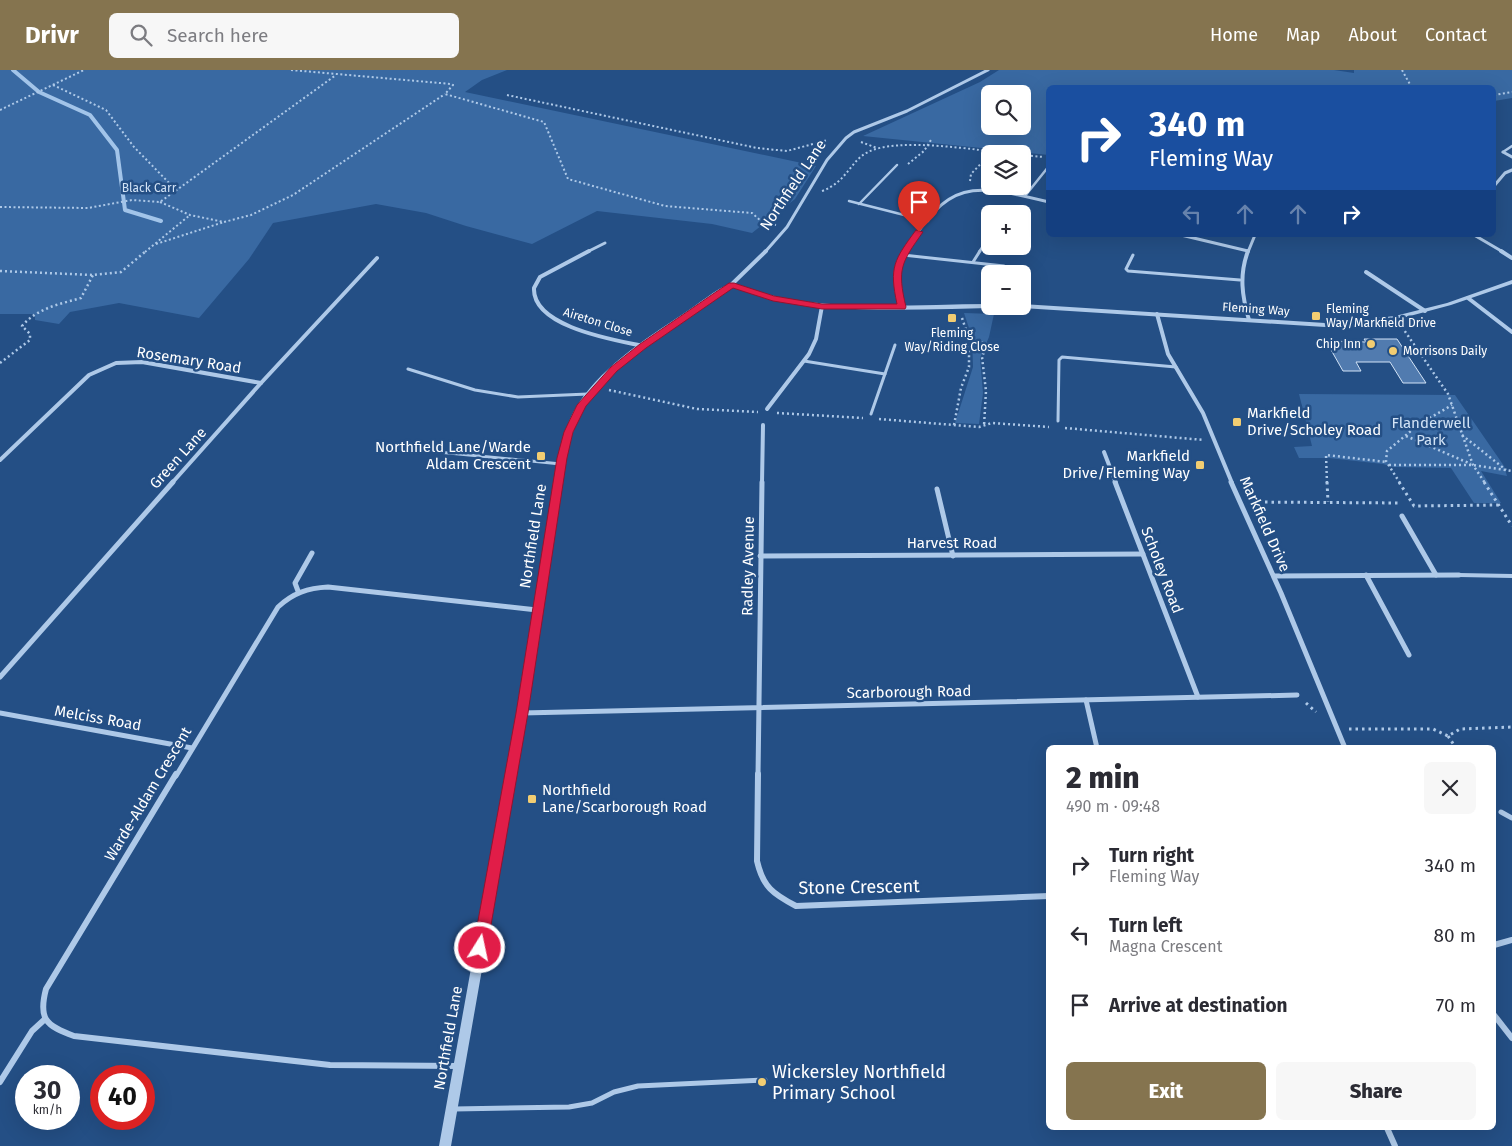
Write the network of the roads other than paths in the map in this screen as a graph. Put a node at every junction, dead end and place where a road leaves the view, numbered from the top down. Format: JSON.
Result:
{"nodes":[{"id":1,"x":988,"y":70,"type":"edge"},
{"id":2,"x":1512,"y":146,"type":"edge"},
{"id":3,"x":1503,"y":152,"type":"joint"},
{"id":4,"x":1512,"y":158,"type":"edge"},
{"id":5,"x":897,"y":165,"type":"road end"},
{"id":6,"x":1046,"y":170,"type":"edge"},
{"id":7,"x":1512,"y":170,"type":"edge"},
{"id":8,"x":1496,"y":184,"type":"edge"},
{"id":9,"x":1025,"y":196,"type":"junction"},
{"id":10,"x":849,"y":201,"type":"dead end"},
{"id":11,"x":1046,"y":201,"type":"edge"},
{"id":12,"x":859,"y":204,"type":"junction"},
{"id":13,"x":928,"y":221,"type":"junction"},
{"id":14,"x":1188,"y":237,"type":"edge"},
{"id":15,"x":1254,"y":237,"type":"edge"},
{"id":16,"x":1477,"y":237,"type":"edge"},
{"id":17,"x":605,"y":243,"type":"dead end"},
{"id":18,"x":981,"y":250,"type":"edge"},
{"id":19,"x":1248,"y":251,"type":"junction"},
{"id":20,"x":1134,"y":254,"type":"dead end"},
{"id":21,"x":903,"y":255,"type":"junction"},
{"id":22,"x":377,"y":258,"type":"dead end"},
{"id":23,"x":1512,"y":258,"type":"edge"},
{"id":24,"x":973,"y":262,"type":"junction"},
{"id":25,"x":996,"y":265,"type":"edge"},
{"id":26,"x":1366,"y":272,"type":"dead end"},
{"id":27,"x":1240,"y":280,"type":"junction"},
{"id":28,"x":1512,"y":282,"type":"edge"},
{"id":29,"x":732,"y":285,"type":"junction"},
{"id":30,"x":1468,"y":298,"type":"junction"},
{"id":31,"x":822,"y":306,"type":"junction"},
{"id":32,"x":981,"y":306,"type":"edge"},
{"id":33,"x":902,"y":307,"type":"junction"},
{"id":34,"x":1031,"y":307,"type":"edge"},
{"id":35,"x":1425,"y":311,"type":"junction"},
{"id":36,"x":1157,"y":314,"type":"junction"},
{"id":37,"x":1249,"y":320,"type":"junction"},
{"id":38,"x":1512,"y":332,"type":"edge"},
{"id":39,"x":895,"y":345,"type":"dead end"},
{"id":40,"x":643,"y":346,"type":"junction"},
{"id":41,"x":804,"y":361,"type":"junction"},
{"id":42,"x":1176,"y":367,"type":"junction"},
{"id":43,"x":408,"y":369,"type":"dead end"},
{"id":44,"x":885,"y":374,"type":"junction"},
{"id":45,"x":261,"y":383,"type":"junction"},
{"id":46,"x":593,"y":391,"type":"junction"},
{"id":47,"x":767,"y":409,"type":"dead end"},
{"id":48,"x":871,"y":414,"type":"dead end"},
{"id":49,"x":1058,"y":421,"type":"dead end"},
{"id":50,"x":762,"y":425,"type":"dead end"},
{"id":51,"x":397,"y":448,"type":"dead end"},
{"id":52,"x":1104,"y":452,"type":"dead end"},
{"id":53,"x":0,"y":460,"type":"edge"},
{"id":54,"x":561,"y":464,"type":"junction"},
{"id":55,"x":936,"y":489,"type":"dead end"},
{"id":56,"x":1402,"y":516,"type":"dead end"},
{"id":57,"x":312,"y":553,"type":"dead end"},
{"id":58,"x":1143,"y":554,"type":"junction"},
{"id":59,"x":760,"y":556,"type":"junction"},
{"id":60,"x":953,"y":556,"type":"junction"},
{"id":61,"x":1366,"y":575,"type":"junction"},
{"id":62,"x":1436,"y":575,"type":"junction"},
{"id":63,"x":1460,"y":575,"type":"joint"},
{"id":64,"x":1274,"y":576,"type":"junction"},
{"id":65,"x":1512,"y":576,"type":"edge"},
{"id":66,"x":298,"y":592,"type":"junction"},
{"id":67,"x":537,"y":610,"type":"junction"},
{"id":68,"x":1409,"y":655,"type":"dead end"},
{"id":69,"x":0,"y":677,"type":"edge"},
{"id":70,"x":1297,"y":695,"type":"dead end"},
{"id":71,"x":1198,"y":697,"type":"junction"},
{"id":72,"x":1086,"y":700,"type":"junction"},
{"id":73,"x":760,"y":708,"type":"junction"},
{"id":74,"x":0,"y":713,"type":"edge"},
{"id":75,"x":522,"y":713,"type":"junction"},
{"id":76,"x":1096,"y":745,"type":"edge"},
{"id":77,"x":1344,"y":745,"type":"edge"},
{"id":78,"x":192,"y":748,"type":"junction"},
{"id":79,"x":1501,"y":812,"type":"dead end"},
{"id":80,"x":1512,"y":818,"type":"edge"},
{"id":81,"x":1046,"y":896,"type":"edge"},
{"id":82,"x":1512,"y":940,"type":"edge"},
{"id":83,"x":1496,"y":944,"type":"edge"},
{"id":84,"x":1496,"y":1018,"type":"edge"},
{"id":85,"x":44,"y":1020,"type":"junction"},
{"id":86,"x":1512,"y":1038,"type":"edge"},
{"id":87,"x":459,"y":1066,"type":"junction"},
{"id":88,"x":765,"y":1080,"type":"dead end"},
{"id":89,"x":0,"y":1082,"type":"edge"},
{"id":90,"x":452,"y":1109,"type":"junction"},
{"id":91,"x":1388,"y":1130,"type":"edge"},
{"id":92,"x":445,"y":1146,"type":"edge"},
{"id":93,"x":1396,"y":1146,"type":"edge"}],
"edges":[{"from":1,"to":29,"type":"street","name":"Northfield Lane"},
{"from":2,"to":3,"type":"lane"},
{"from":3,"to":4,"type":"street"},
{"from":5,"to":12,"type":"lane"},
{"from":6,"to":9,"type":"lane"},
{"from":7,"to":8,"type":"street"},
{"from":9,"to":11,"type":"street"},
{"from":9,"to":13,"type":"street"},
{"from":10,"to":12,"type":"lane"},
{"from":12,"to":13,"type":"lane"},
{"from":13,"to":21,"type":"street"},
{"from":14,"to":19,"type":"street"},
{"from":15,"to":19,"type":"street"},
{"from":16,"to":23,"type":"street"},
{"from":17,"to":40,"type":"street","name":"Aireton Close"},
{"from":18,"to":24,"type":"lane"},
{"from":19,"to":27,"type":"street"},
{"from":20,"to":27,"type":"lane"},
{"from":21,"to":24,"type":"lane"},
{"from":21,"to":33,"type":"street"},
{"from":22,"to":45,"type":"street","name":"Green Lane"},
{"from":24,"to":25,"type":"lane"},
{"from":26,"to":35,"type":"street"},
{"from":27,"to":37,"type":"street"},
{"from":28,"to":30,"type":"street","name":"Fleming Way"},
{"from":29,"to":31,"type":"street"},
{"from":29,"to":40,"type":"street","name":"Northfield Lane"},
{"from":30,"to":35,"type":"street","name":"Fleming Way"},
{"from":30,"to":38,"type":"street"},
{"from":31,"to":33,"type":"street"},
{"from":31,"to":41,"type":"street"},
{"from":32,"to":33,"type":"street"},
{"from":34,"to":36,"type":"street","name":"Fleming Way"},
{"from":35,"to":37,"type":"street","name":"Fleming Way"},
{"from":36,"to":37,"type":"street","name":"Fleming Way"},
{"from":36,"to":42,"type":"street","name":"Markfield Drive"},
{"from":39,"to":44,"type":"lane"},
{"from":40,"to":46,"type":"street","name":"Northfield Lane"},
{"from":41,"to":44,"type":"lane"},
{"from":41,"to":47,"type":"street"},
{"from":42,"to":49,"type":"lane"},
{"from":42,"to":64,"type":"street","name":"Markfield Drive"},
{"from":43,"to":46,"type":"lane"},
{"from":44,"to":48,"type":"lane"},
{"from":45,"to":53,"type":"street","name":"Rosemary Road"},
{"from":45,"to":69,"type":"street","name":"Green Lane"},
{"from":46,"to":54,"type":"street","name":"Northfield Lane"},
{"from":50,"to":59,"type":"street","name":"Radley Avenue"},
{"from":51,"to":54,"type":"lane"},
{"from":52,"to":58,"type":"street","name":"Scholey Road"},
{"from":54,"to":67,"type":"street","name":"Northfield Lane"},
{"from":55,"to":60,"type":"street"},
{"from":56,"to":62,"type":"street"},
{"from":57,"to":66,"type":"street"},
{"from":58,"to":60,"type":"street","name":"Harvest Road"},
{"from":58,"to":71,"type":"street","name":"Scholey Road"},
{"from":59,"to":60,"type":"street","name":"Harvest Road"},
{"from":59,"to":73,"type":"street","name":"Radley Avenue"},
{"from":61,"to":62,"type":"street"},
{"from":61,"to":64,"type":"street"},
{"from":61,"to":68,"type":"street"},
{"from":62,"to":63,"type":"street"},
{"from":63,"to":65,"type":"lane"},
{"from":64,"to":77,"type":"street","name":"Markfield Drive"},
{"from":66,"to":67,"type":"street","name":"Warde-Aldam Crescent"},
{"from":66,"to":78,"type":"street","name":"Warde-Aldam Crescent"},
{"from":67,"to":75,"type":"street","name":"Northfield Lane"},
{"from":70,"to":71,"type":"street","name":"Scarborough Road"},
{"from":71,"to":72,"type":"street","name":"Scarborough Road"},
{"from":72,"to":73,"type":"street","name":"Scarborough Road"},
{"from":72,"to":76,"type":"street"},
{"from":73,"to":75,"type":"street","name":"Scarborough Road"},
{"from":73,"to":81,"type":"street","name":"Stone Crescent"},
{"from":74,"to":78,"type":"street","name":"Melciss Road"},
{"from":75,"to":87,"type":"street","name":"Northfield Lane"},
{"from":78,"to":85,"type":"street","name":"Warde-Aldam Crescent"},
{"from":79,"to":80,"type":"lane"},
{"from":82,"to":83,"type":"street"},
{"from":84,"to":86,"type":"street"},
{"from":85,"to":87,"type":"street"},
{"from":85,"to":89,"type":"street"},
{"from":87,"to":90,"type":"street","name":"Northfield Lane"},
{"from":88,"to":90,"type":"lane"},
{"from":90,"to":92,"type":"street","name":"Northfield Lane"},
{"from":91,"to":93,"type":"street"}]}
